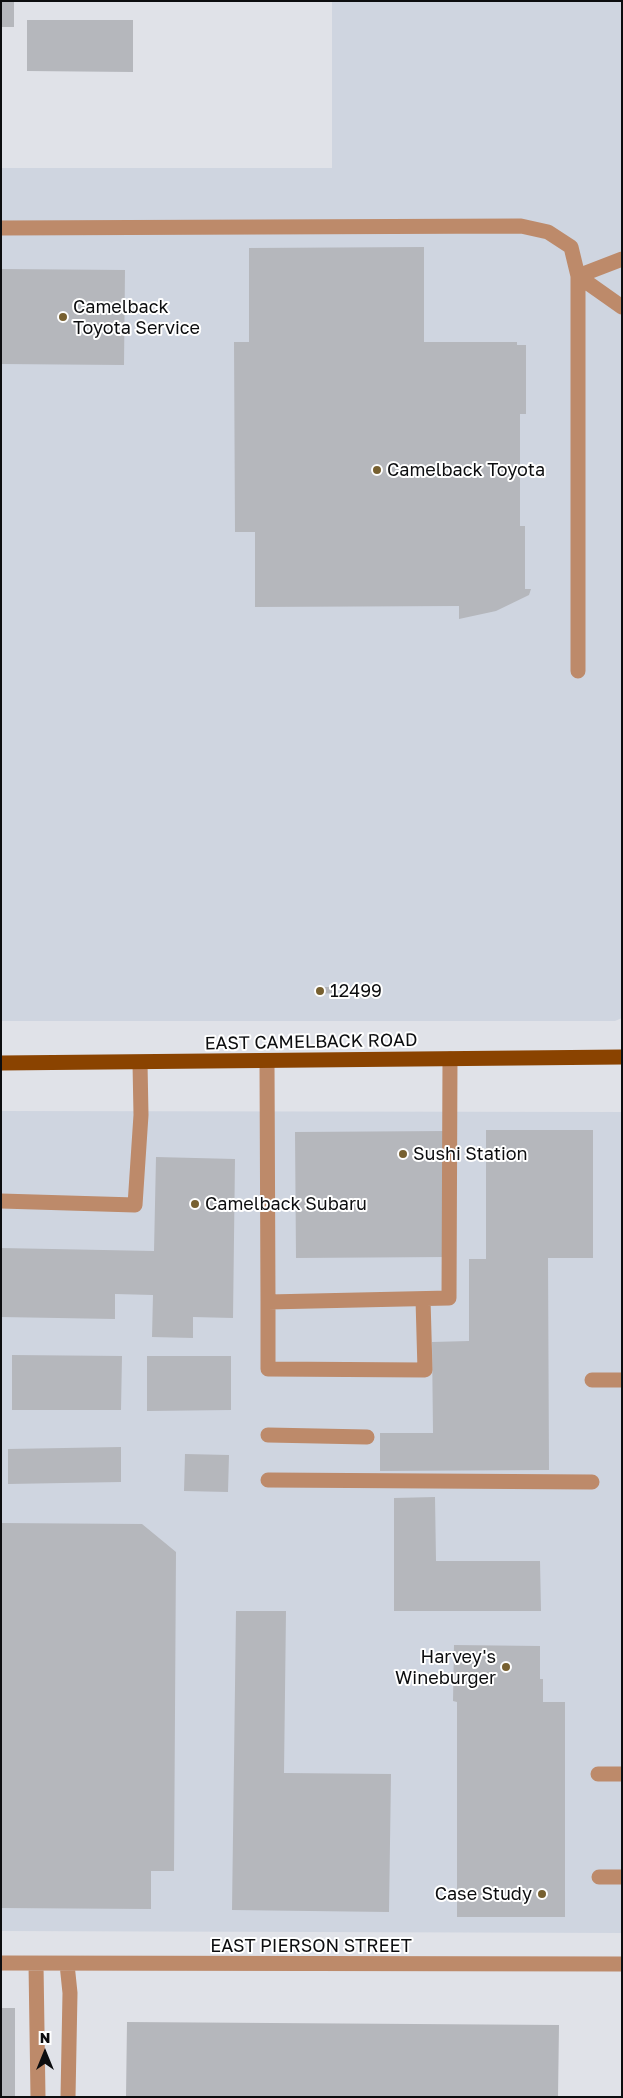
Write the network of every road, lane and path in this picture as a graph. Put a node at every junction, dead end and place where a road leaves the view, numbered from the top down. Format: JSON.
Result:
{"nodes":[{"id":1,"x":1,"y":228,"type":"edge"},
{"id":2,"x":622,"y":259,"type":"edge"},
{"id":3,"x":578,"y":276,"type":"junction"},
{"id":4,"x":622,"y":307,"type":"edge"},
{"id":5,"x":578,"y":671,"type":"dead end"},
{"id":6,"x":622,"y":1057,"type":"edge"},
{"id":7,"x":450,"y":1059,"type":"junction"},
{"id":8,"x":267,"y":1061,"type":"junction"},
{"id":9,"x":1,"y":1063,"type":"edge"},
{"id":10,"x":140,"y":1063,"type":"junction"},
{"id":11,"x":1,"y":1202,"type":"edge"},
{"id":12,"x":422,"y":1299,"type":"junction"},
{"id":13,"x":268,"y":1302,"type":"junction"},
{"id":14,"x":592,"y":1380,"type":"dead end"},
{"id":15,"x":622,"y":1380,"type":"edge"},
{"id":16,"x":268,"y":1435,"type":"dead end"},
{"id":17,"x":367,"y":1437,"type":"dead end"},
{"id":18,"x":268,"y":1480,"type":"dead end"},
{"id":19,"x":592,"y":1482,"type":"dead end"},
{"id":20,"x":598,"y":1774,"type":"dead end"},
{"id":21,"x":622,"y":1774,"type":"edge"},
{"id":22,"x":599,"y":1877,"type":"dead end"},
{"id":23,"x":622,"y":1877,"type":"edge"},
{"id":24,"x":1,"y":1963,"type":"edge"},
{"id":25,"x":36,"y":1964,"type":"junction"},
{"id":26,"x":67,"y":1964,"type":"junction"},
{"id":27,"x":622,"y":1964,"type":"edge"},
{"id":28,"x":38,"y":2097,"type":"edge"},
{"id":29,"x":68,"y":2097,"type":"edge"}],
"edges":[{"from":1,"to":3,"type":"street"},
{"from":2,"to":3,"type":"street"},
{"from":3,"to":4,"type":"street"},
{"from":3,"to":5,"type":"street"},
{"from":6,"to":7,"type":"main road","name":"EAST CAMELBACK ROAD"},
{"from":7,"to":8,"type":"main road","name":"EAST CAMELBACK ROAD"},
{"from":7,"to":12,"type":"street"},
{"from":8,"to":10,"type":"main road","name":"EAST CAMELBACK ROAD"},
{"from":8,"to":13,"type":"street"},
{"from":9,"to":10,"type":"main road","name":"EAST CAMELBACK ROAD"},
{"from":10,"to":11,"type":"street"},
{"from":12,"to":13,"type":"street"},
{"from":12,"to":13,"type":"street"},
{"from":14,"to":15,"type":"street"},
{"from":16,"to":17,"type":"street"},
{"from":18,"to":19,"type":"street"},
{"from":20,"to":21,"type":"street"},
{"from":22,"to":23,"type":"street"},
{"from":24,"to":25,"type":"street","name":"EAST PIERSON STREET"},
{"from":25,"to":26,"type":"street","name":"EAST PIERSON STREET"},
{"from":25,"to":28,"type":"street"},
{"from":26,"to":27,"type":"street","name":"EAST PIERSON STREET"},
{"from":26,"to":29,"type":"street"}]}
